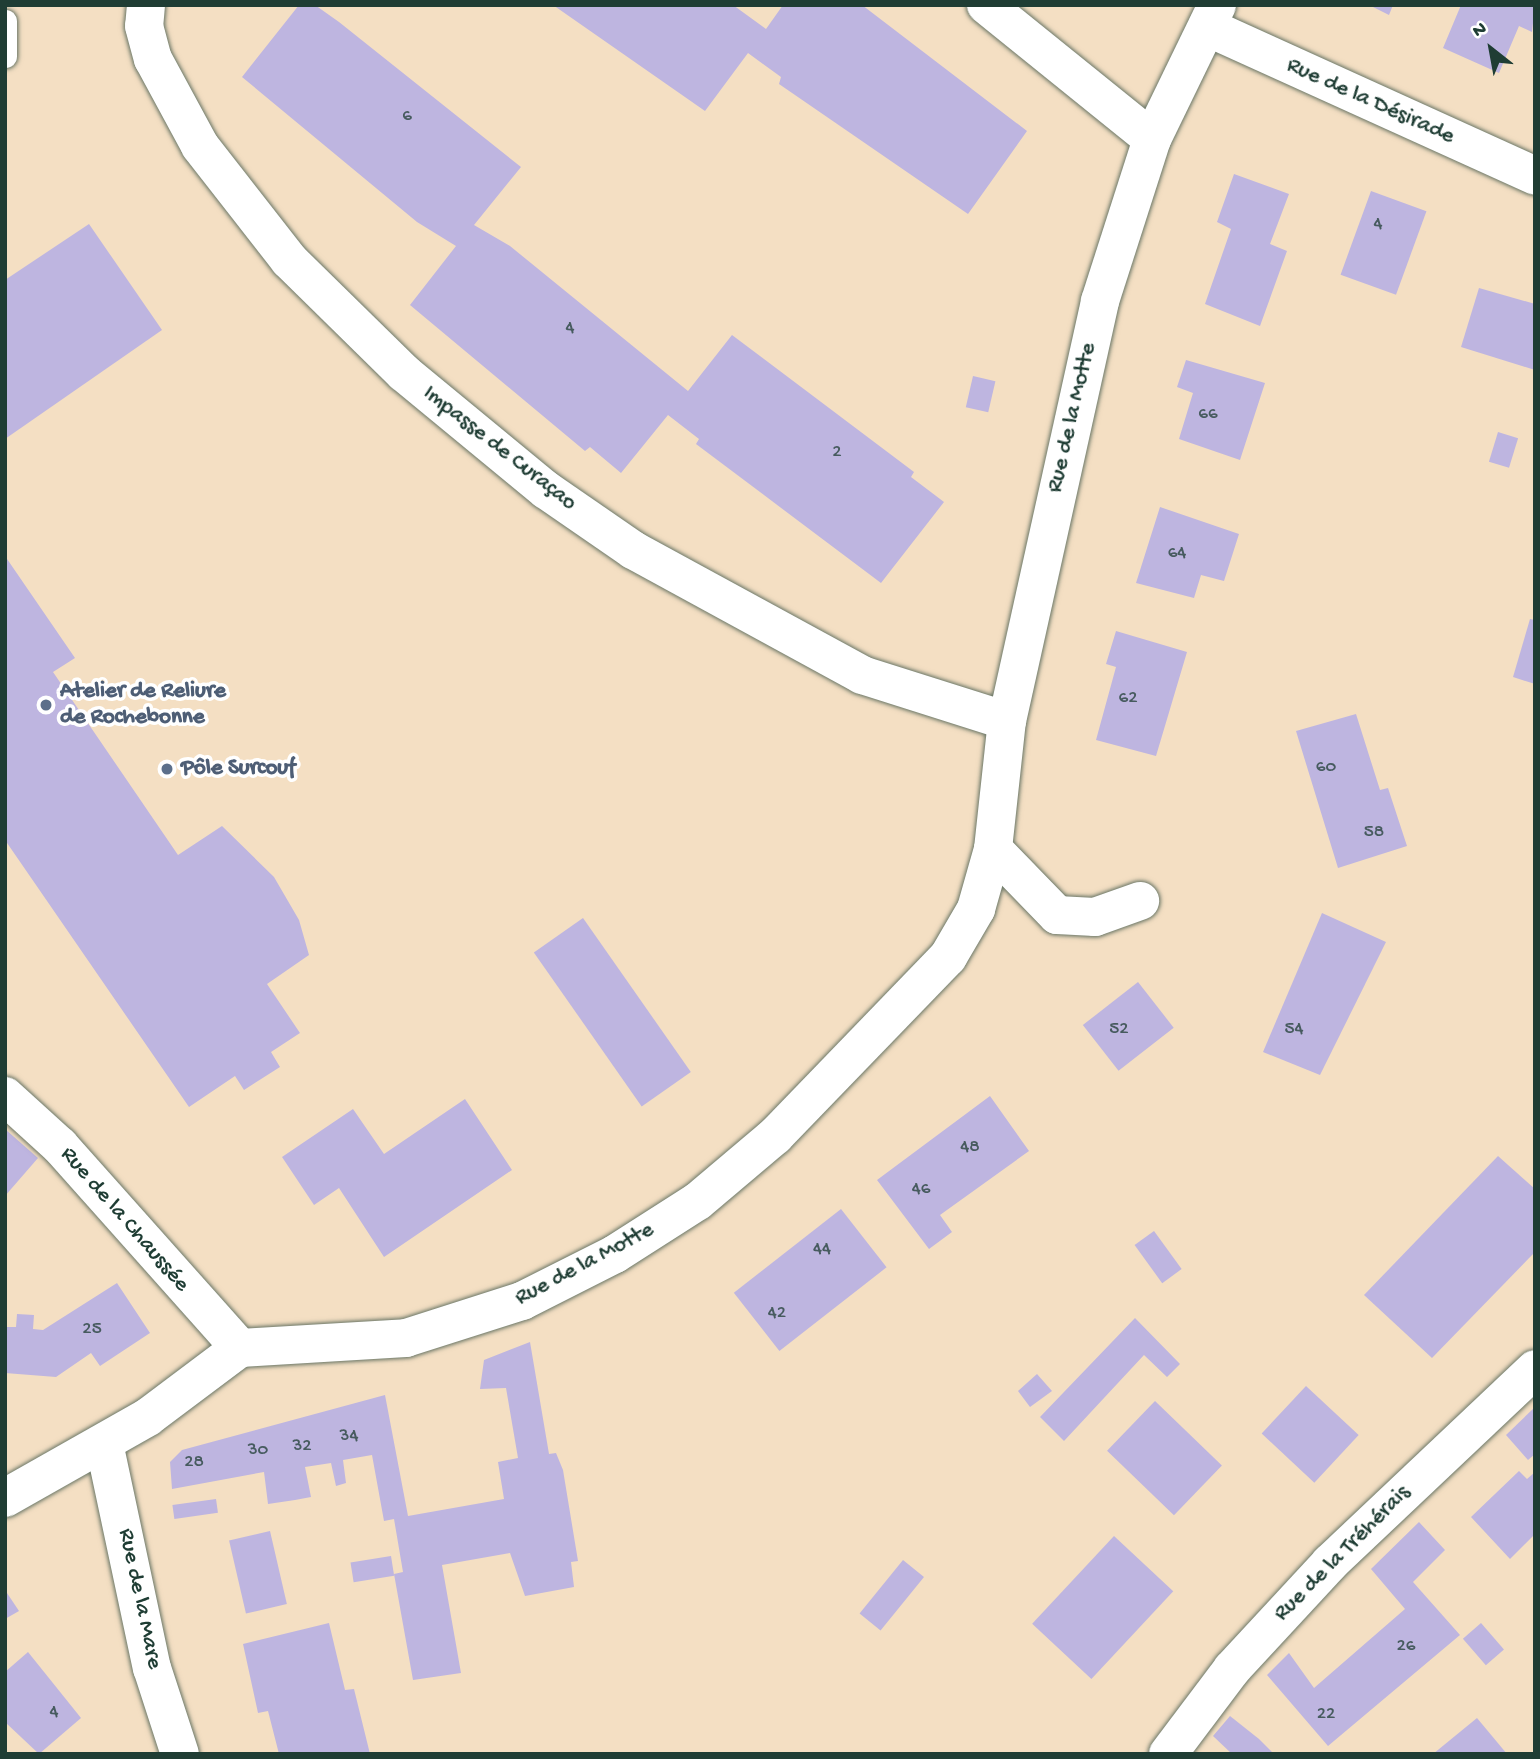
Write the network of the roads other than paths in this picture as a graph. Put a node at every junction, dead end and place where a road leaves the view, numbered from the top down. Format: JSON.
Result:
{"nodes":[{"id":1,"x":146,"y":5,"type":"edge"},
{"id":2,"x":986,"y":5,"type":"edge"},
{"id":3,"x":1212,"y":16,"type":"edge"},
{"id":4,"x":5,"y":21,"type":"edge"},
{"id":5,"x":5,"y":57,"type":"edge"},
{"id":6,"x":1152,"y":139,"type":"junction"},
{"id":7,"x":1535,"y":176,"type":"edge"},
{"id":8,"x":1007,"y":721,"type":"junction"},
{"id":9,"x":993,"y":849,"type":"junction"},
{"id":10,"x":1140,"y":901,"type":"dead end"},
{"id":11,"x":5,"y":1096,"type":"edge"},
{"id":12,"x":240,"y":1348,"type":"junction"},
{"id":13,"x":1535,"y":1369,"type":"edge"},
{"id":14,"x":104,"y":1443,"type":"junction"},
{"id":15,"x":5,"y":1498,"type":"edge"},
{"id":16,"x":166,"y":1747,"type":"edge"},
{"id":17,"x":1168,"y":1754,"type":"edge"}],
"edges":[{"from":1,"to":8,"type":"street","name":"Impasse de Curaçao"},
{"from":2,"to":6,"type":"street"},
{"from":3,"to":6,"type":"street","name":"Rue de la Motte"},
{"from":3,"to":7,"type":"street","name":"Rue de la Désirade"},
{"from":4,"to":5,"type":"lane"},
{"from":6,"to":8,"type":"street","name":"Rue de la Motte"},
{"from":8,"to":9,"type":"street","name":"Rue de la Motte"},
{"from":9,"to":10,"type":"street"},
{"from":9,"to":12,"type":"street","name":"Rue de la Motte"},
{"from":11,"to":12,"type":"street","name":"Rue de la Chaussée"},
{"from":12,"to":14,"type":"street"},
{"from":13,"to":17,"type":"street","name":"Rue de la Tréhérais"},
{"from":14,"to":15,"type":"street"},
{"from":14,"to":16,"type":"street","name":"Rue de la Mare"}]}
